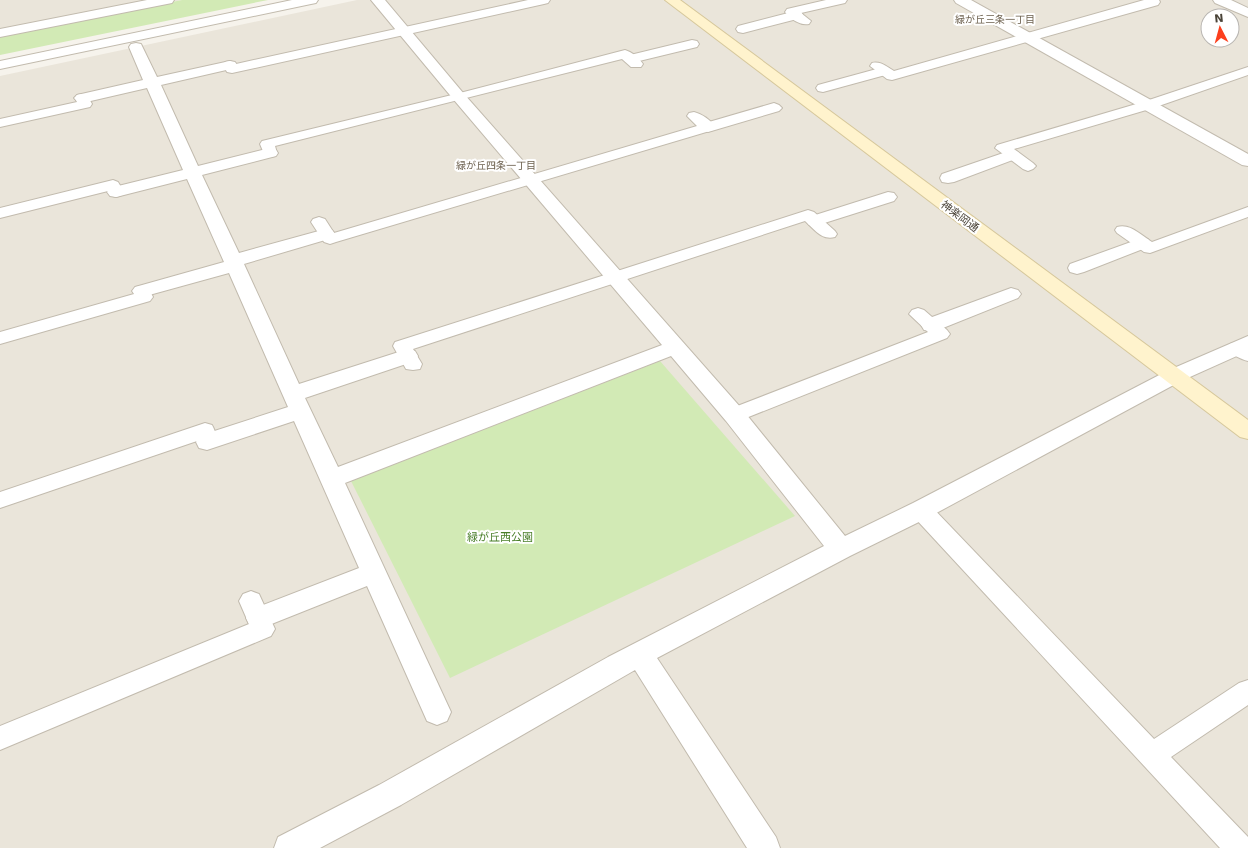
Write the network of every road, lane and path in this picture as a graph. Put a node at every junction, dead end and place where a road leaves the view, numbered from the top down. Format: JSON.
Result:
{"nodes":[{"id":1,"x":167,"y":0,"type":"edge"},
{"id":2,"x":311,"y":0,"type":"edge"},
{"id":3,"x":378,"y":0,"type":"edge"},
{"id":4,"x":544,"y":0,"type":"edge"},
{"id":5,"x":672,"y":0,"type":"edge"},
{"id":6,"x":841,"y":0,"type":"edge"},
{"id":7,"x":961,"y":0,"type":"edge"},
{"id":8,"x":1150,"y":0,"type":"edge"},
{"id":9,"x":1220,"y":0,"type":"edge"},
{"id":10,"x":281,"y":3,"type":"edge"},
{"id":11,"x":119,"y":5,"type":"edge"},
{"id":12,"x":1248,"y":13,"type":"edge"},
{"id":13,"x":800,"y":18,"type":"joint"},
{"id":14,"x":743,"y":29,"type":"dead end"},
{"id":15,"x":404,"y":31,"type":"junction"},
{"id":16,"x":0,"y":33,"type":"edge"},
{"id":17,"x":1028,"y":38,"type":"junction"},
{"id":18,"x":692,"y":44,"type":"dead end"},
{"id":19,"x":136,"y":47,"type":"dead end"},
{"id":20,"x":633,"y":62,"type":"joint"},
{"id":21,"x":0,"y":65,"type":"edge"},
{"id":22,"x":230,"y":65,"type":"joint"},
{"id":23,"x":880,"y":68,"type":"joint"},
{"id":24,"x":1248,"y":71,"type":"edge"},
{"id":25,"x":152,"y":83,"type":"junction"},
{"id":26,"x":823,"y":88,"type":"dead end"},
{"id":27,"x":459,"y":97,"type":"junction"},
{"id":28,"x":82,"y":98,"type":"joint"},
{"id":29,"x":1148,"y":105,"type":"junction"},
{"id":30,"x":774,"y":108,"type":"dead end"},
{"id":31,"x":694,"y":116,"type":"dead end"},
{"id":32,"x":0,"y":123,"type":"edge"},
{"id":33,"x":708,"y":128,"type":"junction"},
{"id":34,"x":270,"y":153,"type":"joint"},
{"id":35,"x":1012,"y":155,"type":"junction"},
{"id":36,"x":1248,"y":161,"type":"edge"},
{"id":37,"x":1028,"y":166,"type":"dead end"},
{"id":38,"x":193,"y":172,"type":"junction"},
{"id":39,"x":948,"y":178,"type":"dead end"},
{"id":40,"x":530,"y":180,"type":"junction"},
{"id":41,"x":116,"y":192,"type":"joint"},
{"id":42,"x":888,"y":197,"type":"dead end"},
{"id":43,"x":1248,"y":212,"type":"edge"},
{"id":44,"x":0,"y":213,"type":"edge"},
{"id":45,"x":815,"y":222,"type":"junction"},
{"id":46,"x":322,"y":228,"type":"joint"},
{"id":47,"x":1123,"y":230,"type":"dead end"},
{"id":48,"x":829,"y":234,"type":"dead end"},
{"id":49,"x":1142,"y":242,"type":"junction"},
{"id":50,"x":234,"y":263,"type":"junction"},
{"id":51,"x":1077,"y":268,"type":"dead end"},
{"id":52,"x":616,"y":277,"type":"junction"},
{"id":53,"x":142,"y":291,"type":"joint"},
{"id":54,"x":1011,"y":294,"type":"dead end"},
{"id":55,"x":925,"y":319,"type":"joint"},
{"id":56,"x":0,"y":338,"type":"edge"},
{"id":57,"x":675,"y":347,"type":"junction"},
{"id":58,"x":1244,"y":349,"type":"edge"},
{"id":59,"x":410,"y":360,"type":"joint"},
{"id":60,"x":1174,"y":376,"type":"junction"},
{"id":61,"x":297,"y":402,"type":"junction"},
{"id":62,"x":734,"y":415,"type":"junction"},
{"id":63,"x":1248,"y":431,"type":"edge"},
{"id":64,"x":208,"y":442,"type":"joint"},
{"id":65,"x":331,"y":479,"type":"junction"},
{"id":66,"x":0,"y":500,"type":"edge"},
{"id":67,"x":921,"y":510,"type":"junction"},
{"id":68,"x":842,"y":549,"type":"junction"},
{"id":69,"x":374,"y":573,"type":"junction"},
{"id":70,"x":255,"y":609,"type":"joint"},
{"id":71,"x":640,"y":655,"type":"junction"},
{"id":72,"x":1248,"y":691,"type":"edge"},
{"id":73,"x":437,"y":712,"type":"dead end"},
{"id":74,"x":0,"y":738,"type":"edge"},
{"id":75,"x":1152,"y":755,"type":"junction"},
{"id":76,"x":289,"y":848,"type":"edge"},
{"id":77,"x":765,"y":848,"type":"edge"},
{"id":78,"x":1239,"y":848,"type":"edge"}],
"edges":[{"from":1,"to":11,"type":"street"},
{"from":2,"to":10,"type":"street"},
{"from":3,"to":15,"type":"street"},
{"from":4,"to":15,"type":"lane"},
{"from":5,"to":60,"type":"street","name":"神楽岡通"},
{"from":6,"to":13,"type":"lane"},
{"from":7,"to":17,"type":"street"},
{"from":8,"to":17,"type":"lane"},
{"from":9,"to":12,"type":"street"},
{"from":10,"to":21,"type":"street"},
{"from":11,"to":16,"type":"street"},
{"from":13,"to":14,"type":"street"},
{"from":15,"to":22,"type":"lane"},
{"from":15,"to":27,"type":"street"},
{"from":17,"to":23,"type":"lane"},
{"from":17,"to":29,"type":"street"},
{"from":18,"to":20,"type":"street"},
{"from":19,"to":25,"type":"street"},
{"from":20,"to":27,"type":"lane"},
{"from":22,"to":25,"type":"street"},
{"from":23,"to":26,"type":"street"},
{"from":24,"to":29,"type":"lane"},
{"from":25,"to":28,"type":"street"},
{"from":25,"to":38,"type":"street"},
{"from":27,"to":34,"type":"lane"},
{"from":27,"to":40,"type":"street"},
{"from":28,"to":32,"type":"lane"},
{"from":29,"to":35,"type":"lane"},
{"from":29,"to":36,"type":"street"},
{"from":30,"to":33,"type":"street"},
{"from":31,"to":33,"type":"lane"},
{"from":33,"to":40,"type":"lane"},
{"from":34,"to":38,"type":"street"},
{"from":35,"to":37,"type":"lane"},
{"from":35,"to":39,"type":"street"},
{"from":38,"to":41,"type":"street"},
{"from":38,"to":50,"type":"street"},
{"from":40,"to":46,"type":"lane"},
{"from":40,"to":52,"type":"street"},
{"from":41,"to":44,"type":"lane"},
{"from":42,"to":45,"type":"street"},
{"from":43,"to":49,"type":"lane"},
{"from":45,"to":48,"type":"lane"},
{"from":45,"to":52,"type":"lane"},
{"from":46,"to":50,"type":"street"},
{"from":47,"to":49,"type":"lane"},
{"from":49,"to":51,"type":"street"},
{"from":50,"to":53,"type":"street"},
{"from":50,"to":61,"type":"street"},
{"from":52,"to":57,"type":"street"},
{"from":52,"to":59,"type":"lane"},
{"from":53,"to":56,"type":"lane"},
{"from":54,"to":55,"type":"street"},
{"from":55,"to":62,"type":"lane"},
{"from":57,"to":62,"type":"street"},
{"from":57,"to":65,"type":"street"},
{"from":58,"to":60,"type":"street"},
{"from":59,"to":61,"type":"street"},
{"from":60,"to":63,"type":"street","name":"神楽岡通"},
{"from":60,"to":67,"type":"street"},
{"from":61,"to":64,"type":"street"},
{"from":61,"to":65,"type":"street"},
{"from":62,"to":68,"type":"street"},
{"from":64,"to":66,"type":"lane"},
{"from":65,"to":69,"type":"street"},
{"from":67,"to":68,"type":"street"},
{"from":67,"to":75,"type":"lane"},
{"from":68,"to":71,"type":"street"},
{"from":69,"to":70,"type":"street"},
{"from":69,"to":73,"type":"street"},
{"from":70,"to":74,"type":"lane"},
{"from":71,"to":76,"type":"street"},
{"from":71,"to":77,"type":"street"},
{"from":72,"to":75,"type":"lane"},
{"from":75,"to":78,"type":"lane"}]}
